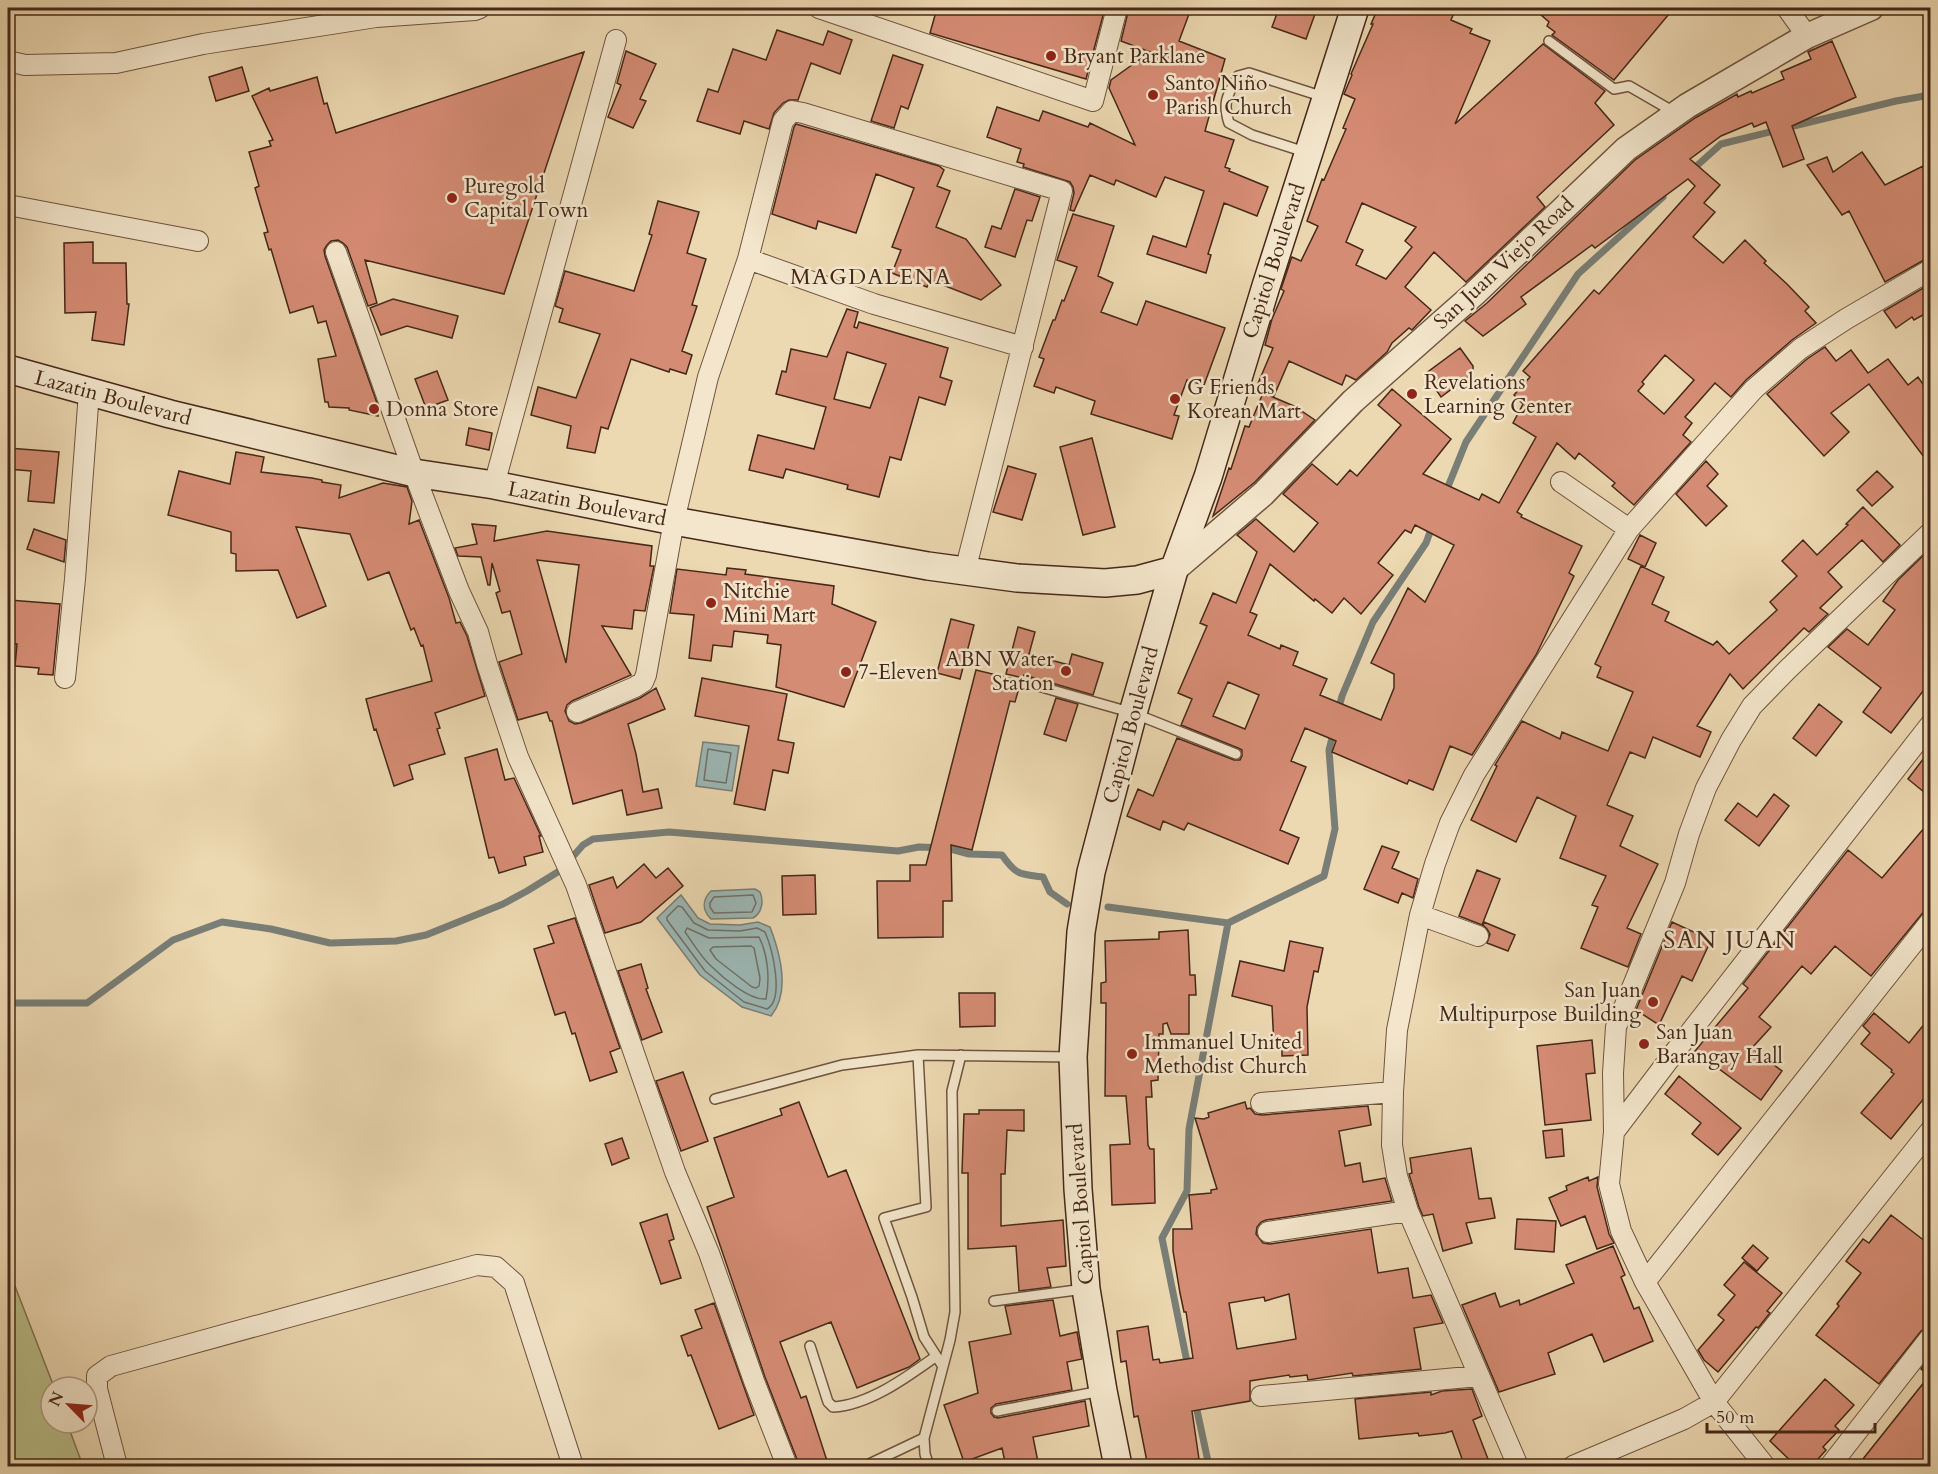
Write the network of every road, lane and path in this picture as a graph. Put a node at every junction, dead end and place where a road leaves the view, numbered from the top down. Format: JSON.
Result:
{"nodes":[{"id":1,"x":480,"y":8,"type":"edge"},
{"id":2,"x":819,"y":8,"type":"edge"},
{"id":3,"x":1118,"y":8,"type":"edge"},
{"id":4,"x":1355,"y":8,"type":"edge"},
{"id":5,"x":1787,"y":8,"type":"edge"},
{"id":6,"x":1871,"y":8,"type":"edge"},
{"id":7,"x":1808,"y":36,"type":"junction"},
{"id":8,"x":616,"y":40,"type":"dead end"},
{"id":9,"x":1549,"y":41,"type":"dead end"},
{"id":10,"x":8,"y":61,"type":"edge"},
{"id":11,"x":1326,"y":98,"type":"junction"},
{"id":12,"x":1676,"y":113,"type":"junction"},
{"id":13,"x":1309,"y":153,"type":"junction"},
{"id":14,"x":8,"y":205,"type":"edge"},
{"id":15,"x":198,"y":241,"type":"dead end"},
{"id":16,"x":336,"y":252,"type":"dead end"},
{"id":17,"x":748,"y":259,"type":"junction"},
{"id":18,"x":1930,"y":270,"type":"edge"},
{"id":19,"x":1023,"y":347,"type":"junction"},
{"id":20,"x":8,"y":369,"type":"edge"},
{"id":21,"x":89,"y":392,"type":"junction"},
{"id":22,"x":414,"y":473,"type":"junction"},
{"id":23,"x":1561,"y":482,"type":"dead end"},
{"id":24,"x":494,"y":485,"type":"junction"},
{"id":25,"x":674,"y":521,"type":"junction"},
{"id":26,"x":1629,"y":530,"type":"junction"},
{"id":27,"x":1930,"y":534,"type":"edge"},
{"id":28,"x":1173,"y":570,"type":"junction"},
{"id":29,"x":965,"y":571,"type":"junction"},
{"id":30,"x":65,"y":678,"type":"dead end"},
{"id":31,"x":1031,"y":684,"type":"dead end"},
{"id":32,"x":578,"y":711,"type":"dead end"},
{"id":33,"x":1133,"y":713,"type":"junction"},
{"id":34,"x":1930,"y":725,"type":"edge"},
{"id":35,"x":1236,"y":754,"type":"dead end"},
{"id":36,"x":1420,"y":915,"type":"junction"},
{"id":37,"x":1930,"y":922,"type":"edge"},
{"id":38,"x":1478,"y":936,"type":"dead end"},
{"id":39,"x":918,"y":1055,"type":"junction"},
{"id":40,"x":961,"y":1055,"type":"junction"},
{"id":41,"x":1073,"y":1057,"type":"junction"},
{"id":42,"x":1393,"y":1092,"type":"junction"},
{"id":43,"x":716,"y":1099,"type":"dead end"},
{"id":44,"x":1261,"y":1103,"type":"dead end"},
{"id":45,"x":1930,"y":1131,"type":"edge"},
{"id":46,"x":1614,"y":1132,"type":"junction"},
{"id":47,"x":1408,"y":1211,"type":"junction"},
{"id":48,"x":1268,"y":1232,"type":"dead end"},
{"id":49,"x":1645,"y":1282,"type":"junction"},
{"id":50,"x":1086,"y":1289,"type":"junction"},
{"id":51,"x":994,"y":1302,"type":"dead end"},
{"id":52,"x":1929,"y":1344,"type":"edge"},
{"id":53,"x":810,"y":1346,"type":"dead end"},
{"id":54,"x":935,"y":1357,"type":"junction"},
{"id":55,"x":942,"y":1365,"type":"junction"},
{"id":56,"x":1479,"y":1376,"type":"junction"},
{"id":57,"x":1103,"y":1390,"type":"junction"},
{"id":58,"x":1261,"y":1396,"type":"dead end"},
{"id":59,"x":1714,"y":1402,"type":"junction"},
{"id":60,"x":997,"y":1411,"type":"dead end"},
{"id":61,"x":924,"y":1438,"type":"junction"},
{"id":62,"x":117,"y":1467,"type":"edge"},
{"id":63,"x":573,"y":1467,"type":"edge"},
{"id":64,"x":787,"y":1467,"type":"edge"},
{"id":65,"x":864,"y":1467,"type":"edge"},
{"id":66,"x":929,"y":1467,"type":"edge"},
{"id":67,"x":1118,"y":1467,"type":"edge"},
{"id":68,"x":1518,"y":1467,"type":"edge"},
{"id":69,"x":1574,"y":1467,"type":"edge"},
{"id":70,"x":1765,"y":1467,"type":"edge"},
{"id":71,"x":1830,"y":1467,"type":"edge"}],
"edges":[{"from":1,"to":10,"type":"street"},
{"from":2,"to":3,"type":"street"},
{"from":4,"to":11,"type":"main road","name":"Capitol Boulevard"},
{"from":5,"to":7,"type":"street"},
{"from":6,"to":7,"type":"street","name":"San Juan Viejo Road"},
{"from":7,"to":12,"type":"street","name":"San Juan Viejo Road"},
{"from":8,"to":24,"type":"street"},
{"from":9,"to":12,"type":"lane"},
{"from":11,"to":13,"type":"main road","name":"Capitol Boulevard"},
{"from":11,"to":13,"type":"lane"},
{"from":12,"to":28,"type":"street","name":"San Juan Viejo Road"},
{"from":13,"to":28,"type":"main road","name":"Capitol Boulevard"},
{"from":14,"to":15,"type":"street"},
{"from":16,"to":22,"type":"street"},
{"from":17,"to":19,"type":"street"},
{"from":17,"to":19,"type":"street"},
{"from":17,"to":25,"type":"street"},
{"from":18,"to":26,"type":"street"},
{"from":19,"to":29,"type":"street"},
{"from":20,"to":21,"type":"main road","name":"Lazatin Boulevard"},
{"from":21,"to":22,"type":"main road","name":"Lazatin Boulevard"},
{"from":21,"to":30,"type":"street"},
{"from":22,"to":24,"type":"main road","name":"Lazatin Boulevard"},
{"from":22,"to":64,"type":"street"},
{"from":23,"to":26,"type":"street"},
{"from":24,"to":25,"type":"main road","name":"Lazatin Boulevard"},
{"from":25,"to":29,"type":"main road","name":"Lazatin Boulevard"},
{"from":25,"to":32,"type":"street"},
{"from":26,"to":36,"type":"street"},
{"from":27,"to":46,"type":"street"},
{"from":28,"to":29,"type":"main road","name":"Lazatin Boulevard"},
{"from":28,"to":33,"type":"main road","name":"Capitol Boulevard"},
{"from":31,"to":33,"type":"lane"},
{"from":33,"to":35,"type":"lane"},
{"from":33,"to":41,"type":"main road","name":"Capitol Boulevard"},
{"from":34,"to":46,"type":"street"},
{"from":36,"to":38,"type":"street"},
{"from":36,"to":42,"type":"street"},
{"from":37,"to":49,"type":"street"},
{"from":39,"to":40,"type":"lane"},
{"from":39,"to":43,"type":"lane"},
{"from":39,"to":54,"type":"lane"},
{"from":40,"to":41,"type":"lane"},
{"from":40,"to":55,"type":"lane"},
{"from":41,"to":50,"type":"main road","name":"Capitol Boulevard"},
{"from":42,"to":44,"type":"street"},
{"from":42,"to":47,"type":"street"},
{"from":45,"to":59,"type":"street"},
{"from":46,"to":49,"type":"street"},
{"from":47,"to":48,"type":"street"},
{"from":47,"to":56,"type":"street"},
{"from":49,"to":59,"type":"street"},
{"from":50,"to":51,"type":"lane"},
{"from":50,"to":57,"type":"main road","name":"Capitol Boulevard"},
{"from":52,"to":71,"type":"street"},
{"from":53,"to":54,"type":"lane"},
{"from":54,"to":55,"type":"lane"},
{"from":55,"to":61,"type":"lane"},
{"from":56,"to":58,"type":"street"},
{"from":56,"to":68,"type":"street"},
{"from":57,"to":60,"type":"lane"},
{"from":57,"to":67,"type":"main road","name":"Capitol Boulevard"},
{"from":59,"to":69,"type":"street"},
{"from":59,"to":70,"type":"street"},
{"from":61,"to":65,"type":"lane"},
{"from":61,"to":66,"type":"lane"},
{"from":62,"to":63,"type":"street"}]}
